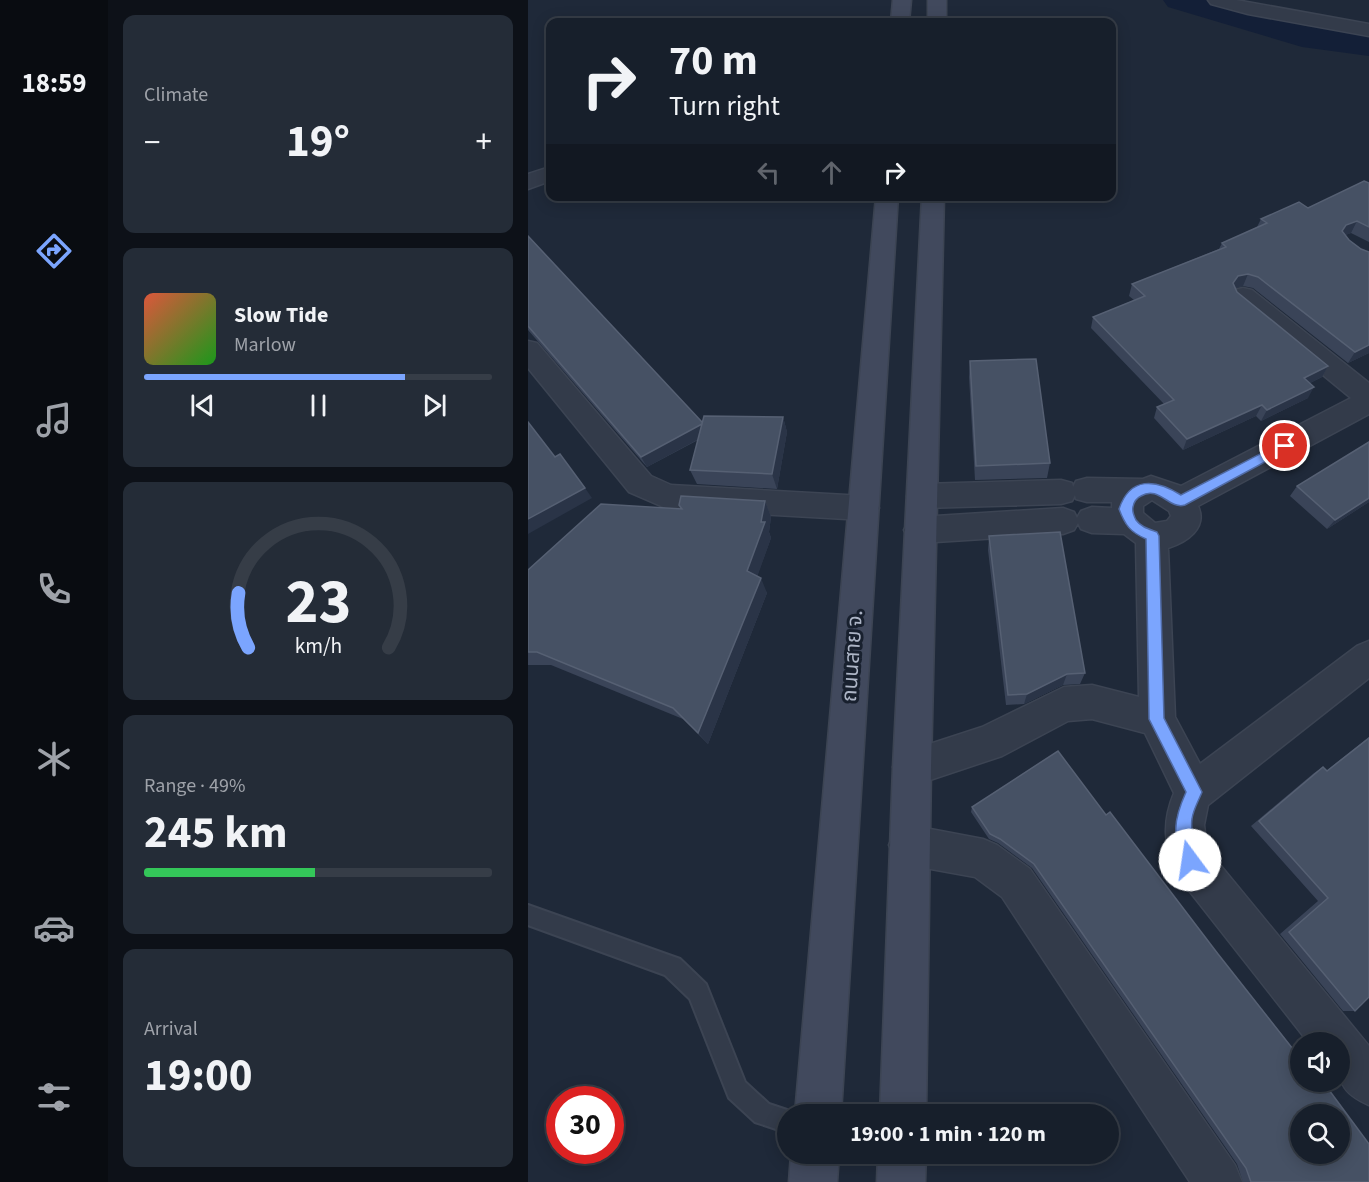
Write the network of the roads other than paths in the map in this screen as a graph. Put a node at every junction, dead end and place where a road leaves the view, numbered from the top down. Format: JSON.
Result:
{"nodes":[{"id":1,"x":902,"y":0,"type":"edge"},
{"id":2,"x":938,"y":0,"type":"edge"},
{"id":3,"x":1217,"y":0,"type":"edge"},
{"id":4,"x":900,"y":18,"type":"edge"},
{"id":5,"x":937,"y":18,"type":"edge"},
{"id":6,"x":1369,"y":30,"type":"edge"},
{"id":7,"x":546,"y":175,"type":"edge"},
{"id":8,"x":528,"y":182,"type":"edge"},
{"id":9,"x":887,"y":201,"type":"edge"},
{"id":10,"x":933,"y":201,"type":"edge"},
{"id":11,"x":1243,"y":296,"type":"edge"},
{"id":12,"x":528,"y":350,"type":"edge"},
{"id":13,"x":1369,"y":399,"type":"edge"},
{"id":14,"x":1140,"y":490,"type":"junction"},
{"id":15,"x":1180,"y":501,"type":"junction"},
{"id":16,"x":1076,"y":506,"type":"junction"},
{"id":17,"x":864,"y":508,"type":"junction"},
{"id":18,"x":921,"y":513,"type":"junction"},
{"id":19,"x":1141,"y":529,"type":"junction"},
{"id":20,"x":1369,"y":657,"type":"edge"},
{"id":21,"x":1157,"y":719,"type":"junction"},
{"id":22,"x":912,"y":767,"type":"junction"},
{"id":23,"x":1194,"y":792,"type":"junction"},
{"id":24,"x":909,"y":845,"type":"junction"},
{"id":25,"x":528,"y":915,"type":"edge"},
{"id":26,"x":1355,"y":1061,"type":"edge"},
{"id":27,"x":819,"y":1104,"type":"edge"},
{"id":28,"x":903,"y":1104,"type":"edge"},
{"id":29,"x":777,"y":1118,"type":"edge"},
{"id":30,"x":814,"y":1164,"type":"edge"},
{"id":31,"x":902,"y":1164,"type":"edge"},
{"id":32,"x":813,"y":1182,"type":"edge"},
{"id":33,"x":902,"y":1182,"type":"edge"},
{"id":34,"x":1218,"y":1182,"type":"edge"}],
"edges":[{"from":1,"to":4,"type":"main road"},
{"from":2,"to":5,"type":"main road"},
{"from":3,"to":6,"type":"street"},
{"from":7,"to":8,"type":"street"},
{"from":9,"to":17,"type":"main road","name":"ถนนสาย จ."},
{"from":10,"to":18,"type":"main road"},
{"from":11,"to":13,"type":"street"},
{"from":12,"to":17,"type":"street"},
{"from":13,"to":15,"type":"street"},
{"from":14,"to":15,"type":"street"},
{"from":14,"to":16,"type":"street"},
{"from":14,"to":19,"type":"street"},
{"from":15,"to":19,"type":"street"},
{"from":16,"to":18,"type":"street"},
{"from":16,"to":19,"type":"street"},
{"from":17,"to":27,"type":"main road","name":"ถนนสาย จ."},
{"from":18,"to":22,"type":"main road"},
{"from":19,"to":21,"type":"street"},
{"from":20,"to":23,"type":"street"},
{"from":21,"to":22,"type":"street"},
{"from":21,"to":23,"type":"street"},
{"from":22,"to":24,"type":"main road"},
{"from":23,"to":26,"type":"street"},
{"from":24,"to":28,"type":"main road"},
{"from":24,"to":34,"type":"street"},
{"from":25,"to":29,"type":"lane"},
{"from":30,"to":32,"type":"main road"},
{"from":31,"to":33,"type":"main road"}]}
